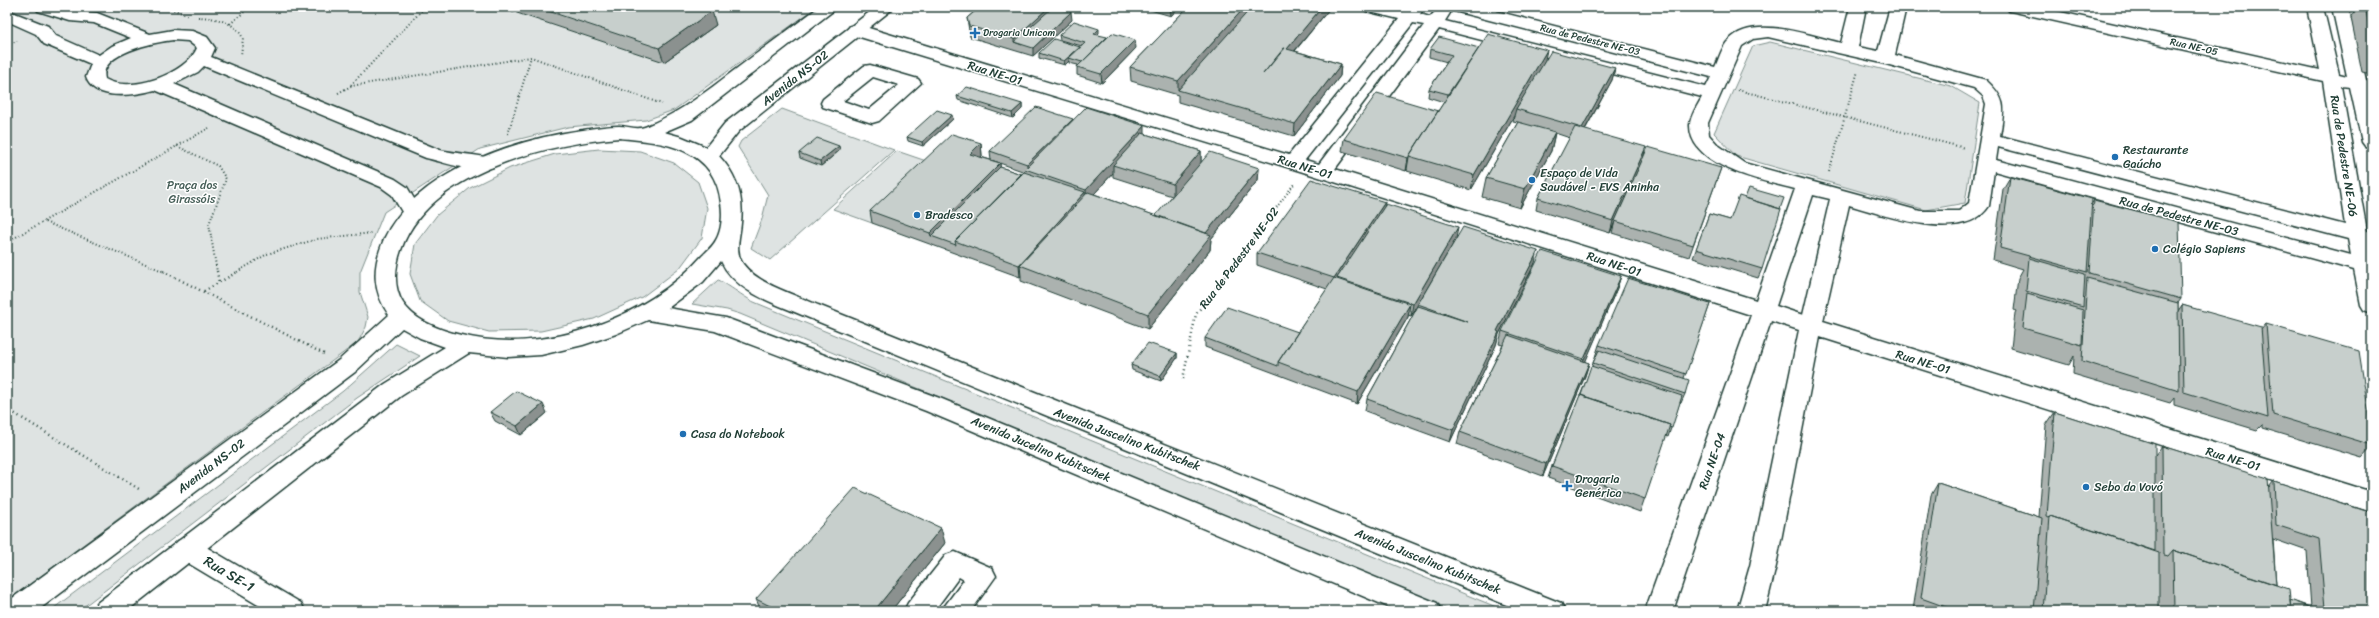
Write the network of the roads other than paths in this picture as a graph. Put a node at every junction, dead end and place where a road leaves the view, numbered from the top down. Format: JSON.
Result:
{"nodes":[{"id":1,"x":44,"y":7,"type":"edge"},
{"id":2,"x":830,"y":7,"type":"edge"},
{"id":3,"x":887,"y":7,"type":"edge"},
{"id":4,"x":1372,"y":7,"type":"edge"},
{"id":5,"x":1447,"y":7,"type":"edge"},
{"id":6,"x":1460,"y":7,"type":"edge"},
{"id":7,"x":1858,"y":7,"type":"edge"},
{"id":8,"x":1898,"y":7,"type":"edge"},
{"id":9,"x":2015,"y":7,"type":"edge"},
{"id":10,"x":2315,"y":7,"type":"edge"},
{"id":11,"x":2340,"y":7,"type":"edge"},
{"id":12,"x":1414,"y":12,"type":"edge"},
{"id":13,"x":7,"y":15,"type":"edge"},
{"id":14,"x":1433,"y":23,"type":"junction"},
{"id":15,"x":856,"y":30,"type":"junction"},
{"id":16,"x":148,"y":39,"type":"junction"},
{"id":17,"x":1856,"y":52,"type":"junction"},
{"id":18,"x":1885,"y":58,"type":"junction"},
{"id":19,"x":201,"y":60,"type":"junction"},
{"id":20,"x":102,"y":62,"type":"junction"},
{"id":21,"x":2331,"y":77,"type":"junction"},
{"id":22,"x":158,"y":84,"type":"junction"},
{"id":23,"x":1716,"y":84,"type":"junction"},
{"id":24,"x":2366,"y":85,"type":"edge"},
{"id":25,"x":644,"y":134,"type":"junction"},
{"id":26,"x":2372,"y":142,"type":"edge"},
{"id":27,"x":1988,"y":152,"type":"junction"},
{"id":28,"x":709,"y":156,"type":"junction"},
{"id":29,"x":486,"y":163,"type":"junction"},
{"id":30,"x":1308,"y":168,"type":"junction"},
{"id":31,"x":1823,"y":191,"type":"junction"},
{"id":32,"x":412,"y":212,"type":"junction"},
{"id":33,"x":2365,"y":237,"type":"edge"},
{"id":34,"x":727,"y":242,"type":"junction"},
{"id":35,"x":2369,"y":267,"type":"edge"},
{"id":36,"x":2372,"y":305,"type":"edge"},
{"id":37,"x":1764,"y":311,"type":"junction"},
{"id":38,"x":646,"y":312,"type":"junction"},
{"id":39,"x":402,"y":316,"type":"junction"},
{"id":40,"x":1811,"y":327,"type":"junction"},
{"id":41,"x":464,"y":346,"type":"junction"},
{"id":42,"x":2372,"y":502,"type":"edge"},
{"id":43,"x":187,"y":549,"type":"junction"},
{"id":44,"x":16,"y":611,"type":"edge"},
{"id":45,"x":107,"y":611,"type":"edge"},
{"id":46,"x":291,"y":611,"type":"edge"},
{"id":47,"x":918,"y":611,"type":"edge"},
{"id":48,"x":955,"y":611,"type":"edge"},
{"id":49,"x":1427,"y":611,"type":"edge"},
{"id":50,"x":1551,"y":611,"type":"edge"},
{"id":51,"x":1659,"y":611,"type":"edge"},
{"id":52,"x":1752,"y":611,"type":"edge"}],
"edges":[{"from":1,"to":16,"type":"street"},
{"from":2,"to":25,"type":"street"},
{"from":3,"to":15,"type":"street","name":"Avenida NS-02"},
{"from":4,"to":12,"type":"street","name":"Rua de Pedestre NE-03"},
{"from":5,"to":14,"type":"street"},
{"from":6,"to":23,"type":"street","name":"Rua de Pedestre NE-03"},
{"from":7,"to":17,"type":"street"},
{"from":8,"to":18,"type":"street"},
{"from":9,"to":21,"type":"street","name":"Rua NE-05"},
{"from":10,"to":21,"type":"street","name":"Rua de Pedestre NE-06"},
{"from":11,"to":24,"type":"street"},
{"from":12,"to":14,"type":"street","name":"Rua de Pedestre NE-03"},
{"from":12,"to":30,"type":"street"},
{"from":13,"to":20,"type":"street"},
{"from":14,"to":23,"type":"street","name":"Rua de Pedestre NE-03"},
{"from":14,"to":30,"type":"street"},
{"from":15,"to":28,"type":"street","name":"Avenida NS-02"},
{"from":15,"to":30,"type":"street","name":"Rua NE-01"},
{"from":16,"to":19,"type":"street"},
{"from":16,"to":20,"type":"street"},
{"from":17,"to":18,"type":"street"},
{"from":17,"to":23,"type":"street"},
{"from":18,"to":27,"type":"street"},
{"from":19,"to":22,"type":"street"},
{"from":19,"to":29,"type":"street"},
{"from":20,"to":22,"type":"street"},
{"from":21,"to":24,"type":"street","name":"Rua NE-05"},
{"from":21,"to":33,"type":"street","name":"Rua de Pedestre NE-06"},
{"from":22,"to":32,"type":"street"},
{"from":23,"to":31,"type":"street"},
{"from":24,"to":26,"type":"street"},
{"from":25,"to":28,"type":"street"},
{"from":25,"to":29,"type":"street"},
{"from":27,"to":31,"type":"street"},
{"from":27,"to":33,"type":"street"},
{"from":27,"to":35,"type":"street","name":"Rua de Pedestre NE-03"},
{"from":28,"to":34,"type":"street"},
{"from":29,"to":32,"type":"street"},
{"from":30,"to":37,"type":"street","name":"Rua NE-01"},
{"from":31,"to":37,"type":"street","name":"Rua NE-04"},
{"from":31,"to":40,"type":"street"},
{"from":32,"to":39,"type":"street"},
{"from":33,"to":35,"type":"street","name":"Rua de Pedestre NE-06"},
{"from":34,"to":38,"type":"street"},
{"from":34,"to":50,"type":"street","name":"Avenida Juscelino Kubitschek"},
{"from":35,"to":36,"type":"street","name":"Rua de Pedestre NE-06"},
{"from":37,"to":40,"type":"street","name":"Rua NE-01"},
{"from":37,"to":51,"type":"street","name":"Rua NE-04"},
{"from":38,"to":41,"type":"street"},
{"from":38,"to":49,"type":"street","name":"Avenida Jucelino Kubitschek"},
{"from":39,"to":41,"type":"street"},
{"from":39,"to":44,"type":"street","name":"Avenida NS-02"},
{"from":40,"to":42,"type":"street","name":"Rua NE-01"},
{"from":40,"to":52,"type":"street"},
{"from":41,"to":43,"type":"street"},
{"from":43,"to":45,"type":"street"},
{"from":43,"to":46,"type":"street","name":"Rua SE-1"},
{"from":47,"to":48,"type":"street"}]}
